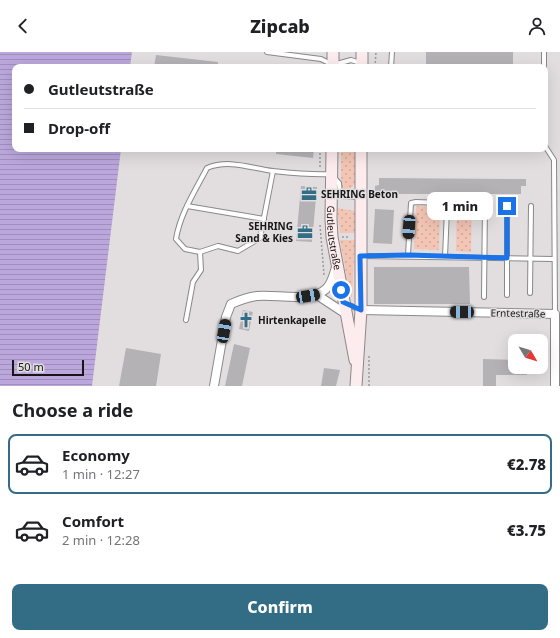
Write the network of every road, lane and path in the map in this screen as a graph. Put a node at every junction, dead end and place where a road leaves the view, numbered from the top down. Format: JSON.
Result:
{"nodes":[{"id":1,"x":266,"y":52,"type":"edge"},
{"id":2,"x":333,"y":52,"type":"edge"},
{"id":3,"x":362,"y":52,"type":"edge"},
{"id":4,"x":376,"y":52,"type":"edge"},
{"id":5,"x":392,"y":52,"type":"edge"},
{"id":6,"x":544,"y":52,"type":"edge"},
{"id":7,"x":330,"y":64,"type":"edge"},
{"id":8,"x":333,"y":64,"type":"edge"},
{"id":9,"x":339,"y":64,"type":"edge"},
{"id":10,"x":359,"y":64,"type":"edge"},
{"id":11,"x":362,"y":64,"type":"edge"},
{"id":12,"x":375,"y":64,"type":"edge"},
{"id":13,"x":391,"y":64,"type":"edge"},
{"id":14,"x":544,"y":64,"type":"edge"},
{"id":15,"x":548,"y":151,"type":"edge"},
{"id":16,"x":332,"y":152,"type":"edge"},
{"id":17,"x":361,"y":152,"type":"edge"},
{"id":18,"x":274,"y":171,"type":"junction"},
{"id":19,"x":331,"y":174,"type":"junction"},
{"id":20,"x":360,"y":192,"type":"junction"},
{"id":21,"x":485,"y":203,"type":"dead end"},
{"id":22,"x":186,"y":206,"type":"junction"},
{"id":23,"x":507,"y":206,"type":"dead end"},
{"id":24,"x":531,"y":206,"type":"dead end"},
{"id":25,"x":264,"y":219,"type":"junction"},
{"id":26,"x":332,"y":237,"type":"junction"},
{"id":27,"x":360,"y":237,"type":"junction"},
{"id":28,"x":200,"y":252,"type":"junction"},
{"id":29,"x":408,"y":255,"type":"junction"},
{"id":30,"x":360,"y":256,"type":"junction"},
{"id":31,"x":445,"y":257,"type":"junction"},
{"id":32,"x":485,"y":258,"type":"junction"},
{"id":33,"x":507,"y":258,"type":"junction"},
{"id":34,"x":531,"y":258,"type":"junction"},
{"id":35,"x":554,"y":259,"type":"junction"},
{"id":36,"x":336,"y":266,"type":"junction"},
{"id":37,"x":530,"y":294,"type":"dead end"},
{"id":38,"x":318,"y":295,"type":"junction"},
{"id":39,"x":507,"y":295,"type":"dead end"},
{"id":40,"x":484,"y":297,"type":"dead end"},
{"id":41,"x":343,"y":302,"type":"junction"},
{"id":42,"x":361,"y":310,"type":"junction"},
{"id":43,"x":346,"y":314,"type":"junction"},
{"id":44,"x":555,"y":314,"type":"junction"},
{"id":45,"x":186,"y":320,"type":"dead end"},
{"id":46,"x":356,"y":367,"type":"junction"},
{"id":47,"x":214,"y":386,"type":"edge"},
{"id":48,"x":356,"y":386,"type":"edge"},
{"id":49,"x":555,"y":386,"type":"edge"}],
"edges":[{"from":1,"to":7,"type":"lane"},
{"from":2,"to":8,"type":"main road"},
{"from":3,"to":11,"type":"main road"},
{"from":4,"to":12,"type":"path"},
{"from":5,"to":13,"type":"lane"},
{"from":6,"to":14,"type":"lane"},
{"from":9,"to":10,"type":"lane"},
{"from":15,"to":35,"type":"lane"},
{"from":16,"to":19,"type":"main road","name":"Gutleutstraße"},
{"from":17,"to":20,"type":"main road","name":"Gutleutstraße"},
{"from":18,"to":19,"type":"lane"},
{"from":18,"to":22,"type":"lane"},
{"from":18,"to":25,"type":"lane"},
{"from":19,"to":20,"type":"lane","name":"Gutleutstraße"},
{"from":19,"to":26,"type":"main road","name":"Gutleutstraße"},
{"from":20,"to":27,"type":"main road","name":"Gutleutstraße"},
{"from":21,"to":32,"type":"lane"},
{"from":22,"to":25,"type":"lane"},
{"from":22,"to":28,"type":"lane"},
{"from":23,"to":33,"type":"lane"},
{"from":24,"to":34,"type":"lane"},
{"from":25,"to":28,"type":"lane"},
{"from":26,"to":27,"type":"path"},
{"from":26,"to":36,"type":"main road","name":"Gutleutstraße"},
{"from":27,"to":30,"type":"main road","name":"Gutleutstraße"},
{"from":28,"to":45,"type":"lane"},
{"from":29,"to":30,"type":"lane"},
{"from":29,"to":31,"type":"lane"},
{"from":29,"to":31,"type":"lane"},
{"from":30,"to":42,"type":"main road","name":"Gutleutstraße"},
{"from":31,"to":32,"type":"lane"},
{"from":32,"to":33,"type":"lane"},
{"from":32,"to":40,"type":"lane"},
{"from":33,"to":34,"type":"lane"},
{"from":33,"to":39,"type":"lane"},
{"from":34,"to":35,"type":"lane"},
{"from":34,"to":37,"type":"lane"},
{"from":35,"to":44,"type":"lane"},
{"from":36,"to":38,"type":"street"},
{"from":36,"to":41,"type":"main road","name":"Gutleutstraße"},
{"from":38,"to":43,"type":"street"},
{"from":38,"to":47,"type":"street"},
{"from":41,"to":42,"type":"lane"},
{"from":41,"to":43,"type":"main road","name":"Gutleutstraße"},
{"from":42,"to":44,"type":"street","name":"Erntestraße"},
{"from":42,"to":46,"type":"main road","name":"Gutleutstraße"},
{"from":43,"to":46,"type":"main road","name":"Gutleutstraße"},
{"from":44,"to":49,"type":"street","name":"Erntestraße"},
{"from":46,"to":48,"type":"main road","name":"Gutleutstraße"}]}
